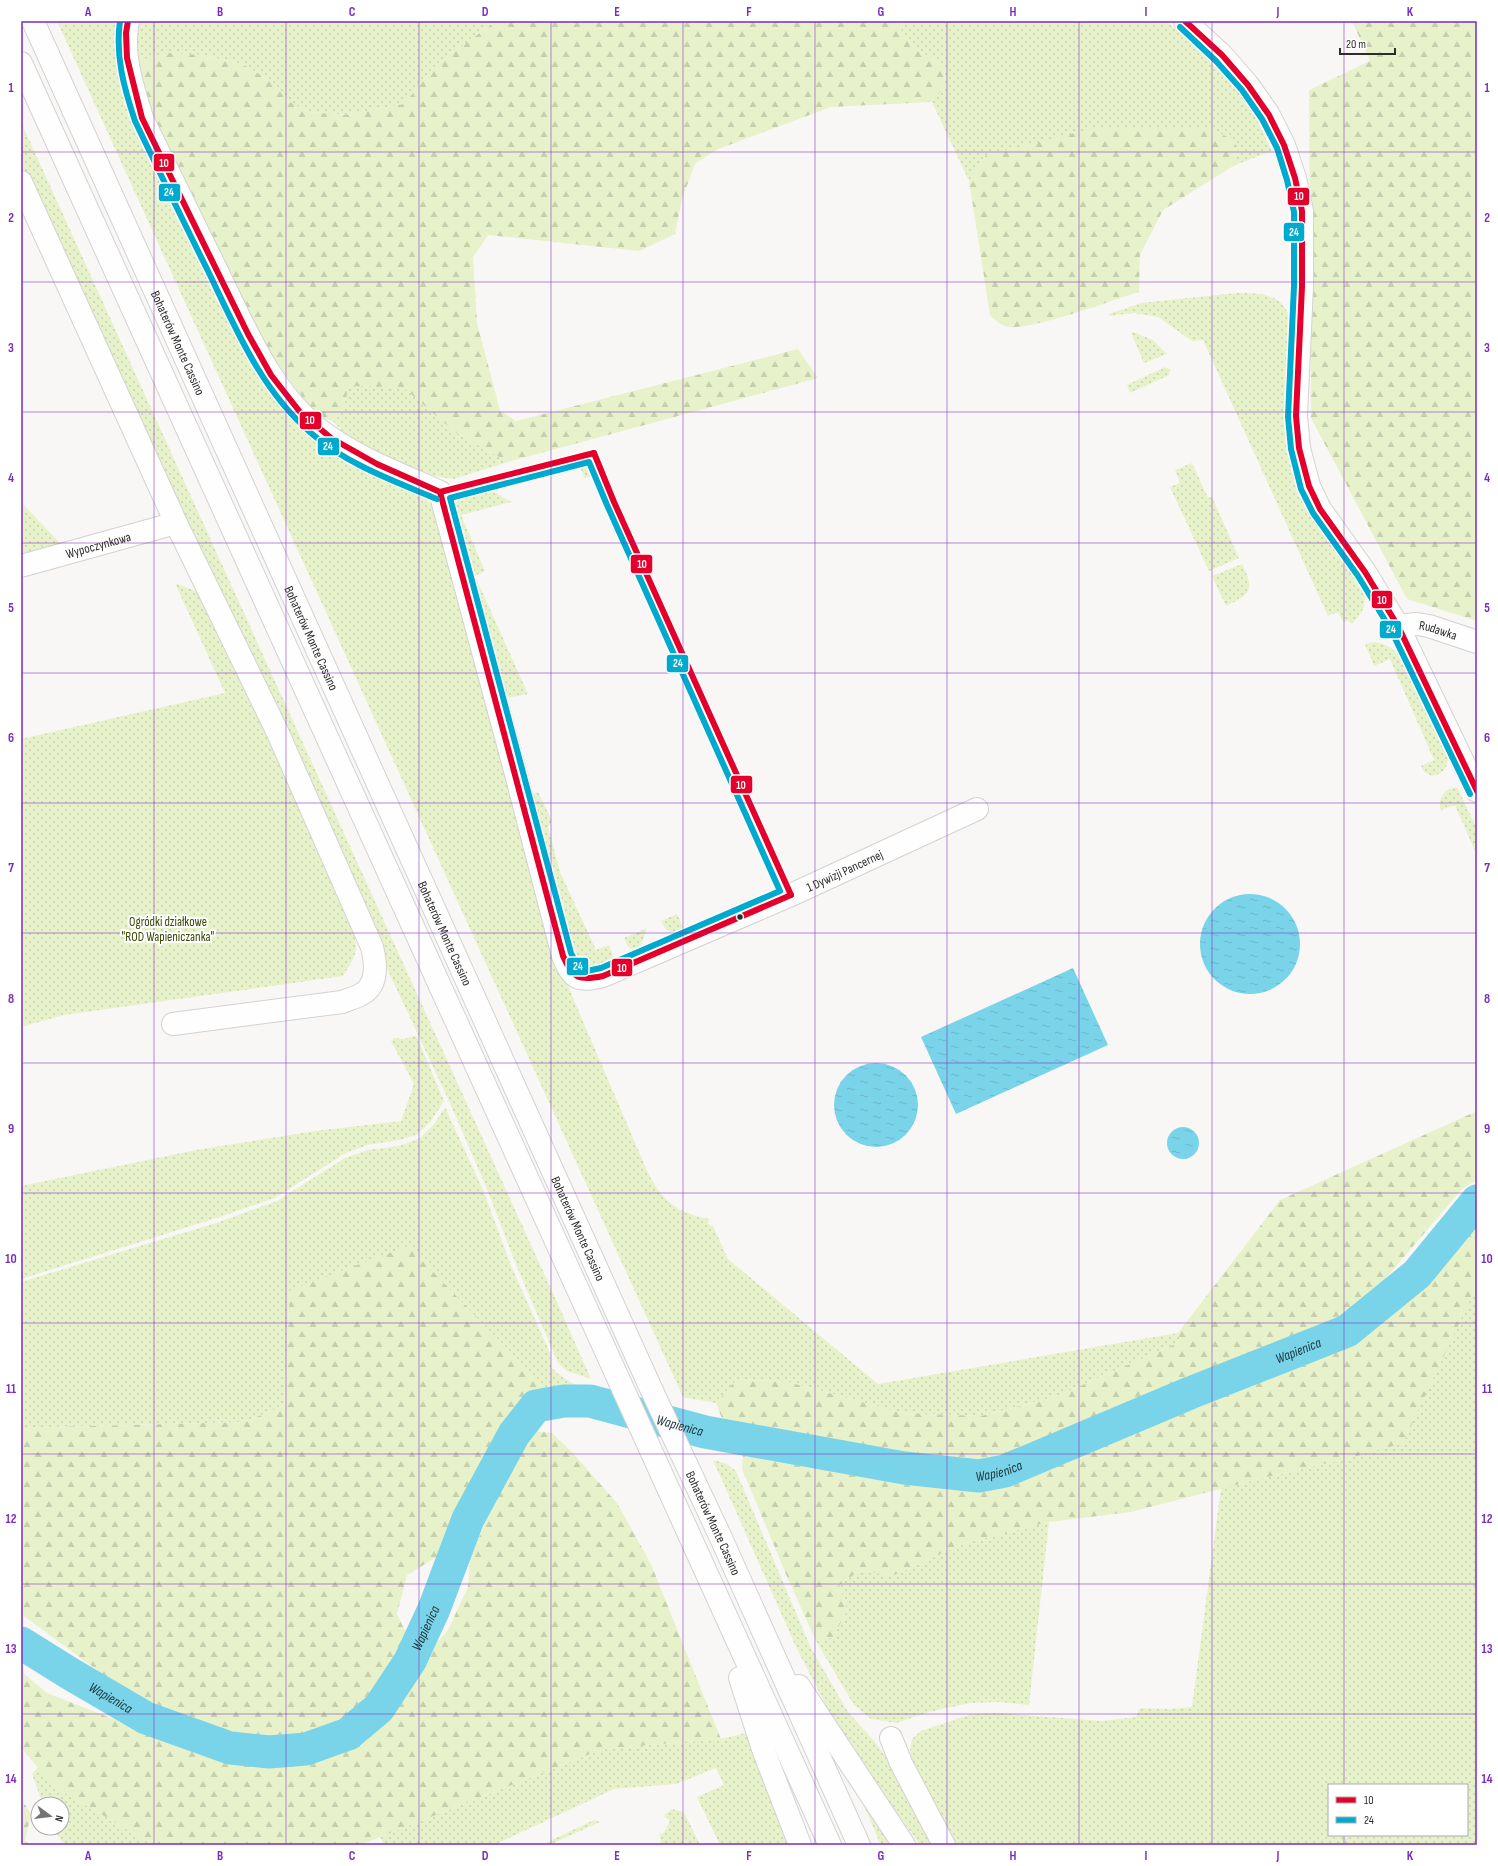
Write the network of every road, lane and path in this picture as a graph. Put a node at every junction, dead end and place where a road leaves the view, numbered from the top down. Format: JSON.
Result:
{"nodes":[{"id":1,"x":33,"y":21,"type":"edge"},
{"id":2,"x":128,"y":21,"type":"edge"},
{"id":3,"x":1185,"y":21,"type":"edge"},
{"id":4,"x":21,"y":63,"type":"edge"},
{"id":5,"x":21,"y":182,"type":"edge"},
{"id":6,"x":176,"y":523,"type":"junction"},
{"id":7,"x":21,"y":566,"type":"edge"},
{"id":8,"x":1398,"y":626,"type":"junction"},
{"id":9,"x":1477,"y":642,"type":"edge"},
{"id":10,"x":1477,"y":791,"type":"edge"},
{"id":11,"x":977,"y":809,"type":"dead end"},
{"id":12,"x":173,"y":1024,"type":"dead end"},
{"id":13,"x":707,"y":1576,"type":"junction"},
{"id":14,"x":756,"y":1617,"type":"junction"},
{"id":15,"x":891,"y":1738,"type":"dead end"},
{"id":16,"x":800,"y":1845,"type":"edge"},
{"id":17,"x":830,"y":1845,"type":"edge"},
{"id":18,"x":859,"y":1845,"type":"edge"},
{"id":19,"x":904,"y":1845,"type":"edge"},
{"id":20,"x":944,"y":1845,"type":"edge"}],
"edges":[{"from":1,"to":14,"type":"main road","name":"Bohaterów Monte Cassino"},
{"from":2,"to":11,"type":"main road","name":"1 Dywizji Pancernej"},
{"from":3,"to":8,"type":"main road","name":"Rudawka"},
{"from":4,"to":13,"type":"main road","name":"Bohaterów Monte Cassino"},
{"from":5,"to":6,"type":"main road"},
{"from":6,"to":7,"type":"main road","name":"Wypoczynkowa"},
{"from":6,"to":12,"type":"main road"},
{"from":8,"to":9,"type":"main road","name":"Rudawka"},
{"from":8,"to":10,"type":"main road","name":"Rudawka"},
{"from":13,"to":16,"type":"main road"},
{"from":13,"to":17,"type":"main road","name":"Bohaterów Monte Cassino"},
{"from":14,"to":18,"type":"main road","name":"Bohaterów Monte Cassino"},
{"from":14,"to":19,"type":"main road"},
{"from":15,"to":20,"type":"main road"}]}
